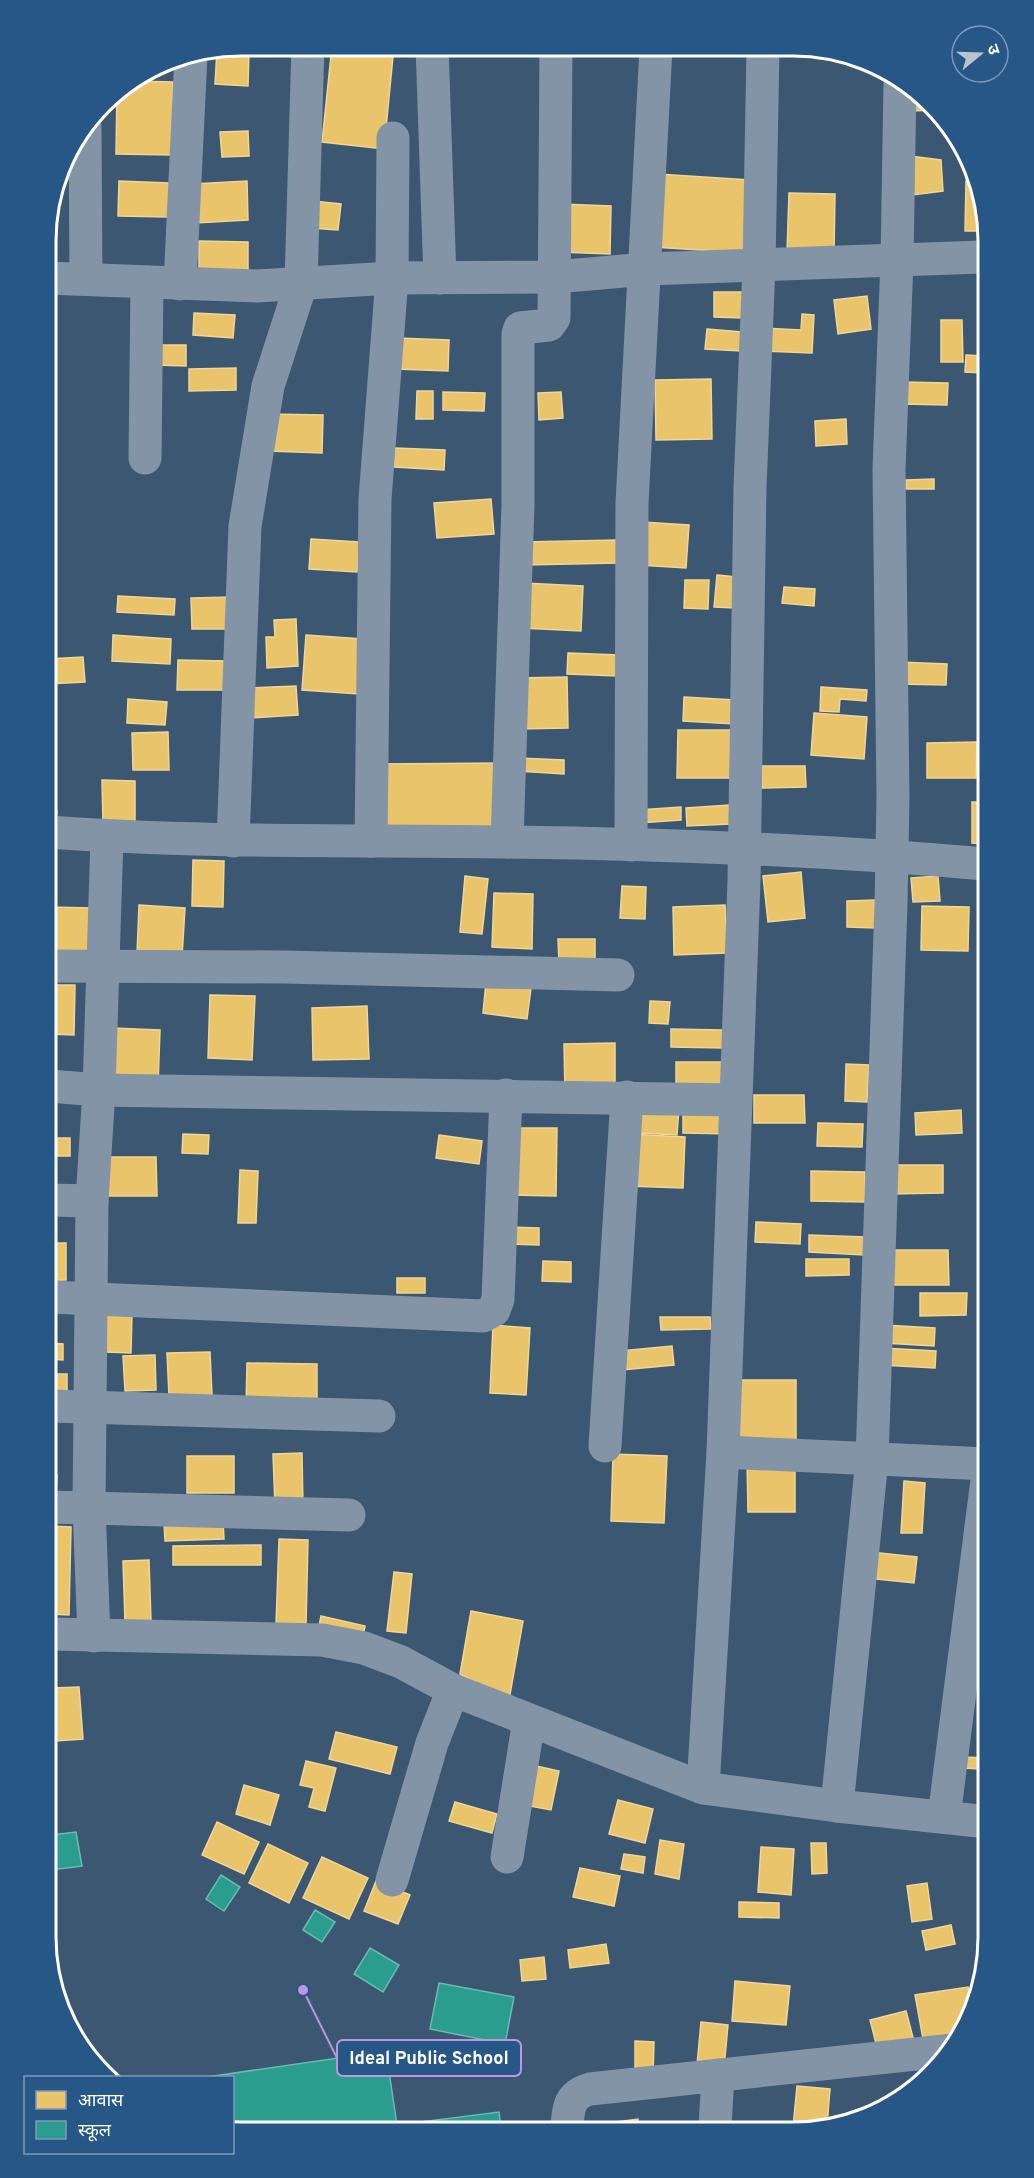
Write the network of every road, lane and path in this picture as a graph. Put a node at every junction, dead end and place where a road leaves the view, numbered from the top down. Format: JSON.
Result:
{"nodes":[{"id":1,"x":308,"y":56,"type":"edge"},
{"id":2,"x":432,"y":56,"type":"edge"},
{"id":3,"x":556,"y":56,"type":"edge"},
{"id":4,"x":656,"y":56,"type":"edge"},
{"id":5,"x":763,"y":56,"type":"edge"},
{"id":6,"x":191,"y":62,"type":"edge"},
{"id":7,"x":900,"y":90,"type":"edge"},
{"id":8,"x":393,"y":138,"type":"dead end"},
{"id":9,"x":85,"y":141,"type":"edge"},
{"id":10,"x":978,"y":256,"type":"edge"},
{"id":11,"x":897,"y":260,"type":"junction"},
{"id":12,"x":759,"y":265,"type":"junction"},
{"id":13,"x":646,"y":269,"type":"junction"},
{"id":14,"x":555,"y":277,"type":"junction"},
{"id":15,"x":56,"y":278,"type":"edge"},
{"id":16,"x":392,"y":278,"type":"junction"},
{"id":17,"x":440,"y":278,"type":"junction"},
{"id":18,"x":86,"y":279,"type":"junction"},
{"id":19,"x":147,"y":282,"type":"junction"},
{"id":20,"x":180,"y":284,"type":"junction"},
{"id":21,"x":301,"y":284,"type":"junction"},
{"id":22,"x":145,"y":458,"type":"dead end"},
{"id":23,"x":56,"y":833,"type":"edge"},
{"id":24,"x":107,"y":837,"type":"junction"},
{"id":25,"x":232,"y":841,"type":"junction"},
{"id":26,"x":371,"y":841,"type":"junction"},
{"id":27,"x":507,"y":842,"type":"junction"},
{"id":28,"x":631,"y":845,"type":"junction"},
{"id":29,"x":744,"y":850,"type":"junction"},
{"id":30,"x":892,"y":856,"type":"junction"},
{"id":31,"x":978,"y":863,"type":"edge"},
{"id":32,"x":56,"y":966,"type":"edge"},
{"id":33,"x":104,"y":966,"type":"junction"},
{"id":34,"x":618,"y":975,"type":"dead end"},
{"id":35,"x":55,"y":1087,"type":"edge"},
{"id":36,"x":99,"y":1090,"type":"junction"},
{"id":37,"x":506,"y":1095,"type":"junction"},
{"id":38,"x":627,"y":1097,"type":"junction"},
{"id":39,"x":735,"y":1100,"type":"junction"},
{"id":40,"x":55,"y":1200,"type":"edge"},
{"id":41,"x":92,"y":1201,"type":"junction"},
{"id":42,"x":55,"y":1297,"type":"edge"},
{"id":43,"x":93,"y":1298,"type":"junction"},
{"id":44,"x":55,"y":1406,"type":"edge"},
{"id":45,"x":91,"y":1406,"type":"junction"},
{"id":46,"x":379,"y":1416,"type":"dead end"},
{"id":47,"x":605,"y":1446,"type":"dead end"},
{"id":48,"x":723,"y":1452,"type":"junction"},
{"id":49,"x":872,"y":1459,"type":"junction"},
{"id":50,"x":978,"y":1464,"type":"edge"},
{"id":51,"x":55,"y":1506,"type":"edge"},
{"id":52,"x":89,"y":1507,"type":"junction"},
{"id":53,"x":349,"y":1515,"type":"dead end"},
{"id":54,"x":978,"y":1551,"type":"edge"},
{"id":55,"x":55,"y":1634,"type":"edge"},
{"id":56,"x":94,"y":1636,"type":"junction"},
{"id":57,"x":453,"y":1690,"type":"junction"},
{"id":58,"x":529,"y":1720,"type":"junction"},
{"id":59,"x":703,"y":1788,"type":"junction"},
{"id":60,"x":837,"y":1806,"type":"junction"},
{"id":61,"x":944,"y":1817,"type":"junction"},
{"id":62,"x":978,"y":1821,"type":"edge"},
{"id":63,"x":507,"y":1857,"type":"dead end"},
{"id":64,"x":392,"y":1880,"type":"dead end"},
{"id":65,"x":939,"y":2052,"type":"edge"},
{"id":66,"x":718,"y":2075,"type":"junction"},
{"id":67,"x":568,"y":2122,"type":"edge"},
{"id":68,"x":715,"y":2122,"type":"edge"}],
"edges":[{"from":1,"to":21,"type":"street"},
{"from":2,"to":17,"type":"street"},
{"from":3,"to":14,"type":"street"},
{"from":4,"to":13,"type":"street"},
{"from":5,"to":12,"type":"street"},
{"from":6,"to":20,"type":"street"},
{"from":7,"to":11,"type":"street"},
{"from":8,"to":16,"type":"street"},
{"from":9,"to":18,"type":"street"},
{"from":10,"to":11,"type":"street"},
{"from":11,"to":12,"type":"street"},
{"from":11,"to":30,"type":"street"},
{"from":12,"to":13,"type":"street"},
{"from":12,"to":29,"type":"street"},
{"from":13,"to":14,"type":"street"},
{"from":13,"to":28,"type":"street"},
{"from":14,"to":17,"type":"street"},
{"from":14,"to":27,"type":"street"},
{"from":15,"to":18,"type":"street"},
{"from":16,"to":17,"type":"street"},
{"from":16,"to":21,"type":"street"},
{"from":16,"to":26,"type":"street"},
{"from":18,"to":19,"type":"street"},
{"from":19,"to":20,"type":"street"},
{"from":19,"to":22,"type":"street"},
{"from":20,"to":21,"type":"street"},
{"from":21,"to":25,"type":"street"},
{"from":23,"to":24,"type":"street"},
{"from":24,"to":25,"type":"street"},
{"from":24,"to":33,"type":"street"},
{"from":25,"to":26,"type":"street"},
{"from":26,"to":27,"type":"street"},
{"from":27,"to":28,"type":"street"},
{"from":28,"to":29,"type":"street"},
{"from":29,"to":30,"type":"street"},
{"from":29,"to":39,"type":"street"},
{"from":30,"to":31,"type":"street"},
{"from":30,"to":49,"type":"street"},
{"from":32,"to":33,"type":"street"},
{"from":33,"to":34,"type":"street"},
{"from":33,"to":36,"type":"street"},
{"from":35,"to":36,"type":"street"},
{"from":36,"to":37,"type":"street"},
{"from":36,"to":41,"type":"street"},
{"from":37,"to":38,"type":"street"},
{"from":37,"to":43,"type":"street"},
{"from":38,"to":39,"type":"street"},
{"from":38,"to":47,"type":"street"},
{"from":39,"to":48,"type":"street"},
{"from":40,"to":41,"type":"street"},
{"from":41,"to":43,"type":"street"},
{"from":42,"to":43,"type":"street"},
{"from":43,"to":45,"type":"street"},
{"from":44,"to":45,"type":"street"},
{"from":45,"to":46,"type":"street"},
{"from":45,"to":52,"type":"street"},
{"from":48,"to":49,"type":"street"},
{"from":48,"to":59,"type":"street"},
{"from":49,"to":50,"type":"street"},
{"from":49,"to":60,"type":"street"},
{"from":51,"to":52,"type":"street"},
{"from":52,"to":53,"type":"street"},
{"from":52,"to":56,"type":"street"},
{"from":54,"to":61,"type":"street"},
{"from":55,"to":56,"type":"street"},
{"from":56,"to":57,"type":"street"},
{"from":57,"to":58,"type":"street"},
{"from":57,"to":64,"type":"street"},
{"from":58,"to":59,"type":"street"},
{"from":58,"to":63,"type":"street"},
{"from":59,"to":60,"type":"street"},
{"from":60,"to":61,"type":"street"},
{"from":61,"to":62,"type":"street"},
{"from":65,"to":66,"type":"street"},
{"from":66,"to":67,"type":"street"},
{"from":66,"to":68,"type":"street"}]}
